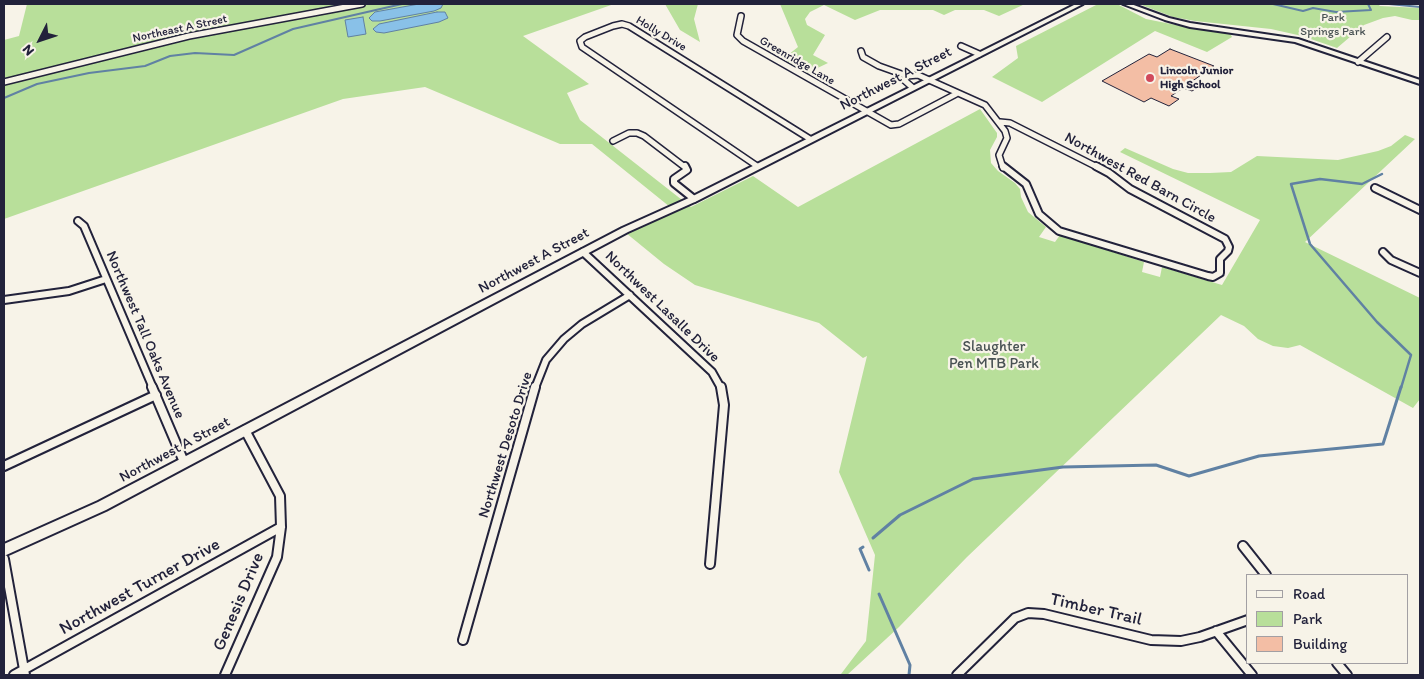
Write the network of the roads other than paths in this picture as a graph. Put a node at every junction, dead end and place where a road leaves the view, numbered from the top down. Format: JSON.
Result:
{"nodes":[{"id":1,"x":362,"y":4,"type":"edge"},
{"id":2,"x":1080,"y":4,"type":"edge"},
{"id":3,"x":1126,"y":4,"type":"edge"},
{"id":4,"x":741,"y":16,"type":"dead end"},
{"id":5,"x":1387,"y":37,"type":"dead end"},
{"id":6,"x":961,"y":46,"type":"dead end"},
{"id":7,"x":861,"y":51,"type":"dead end"},
{"id":8,"x":978,"y":54,"type":"junction"},
{"id":9,"x":1358,"y":62,"type":"junction"},
{"id":10,"x":906,"y":76,"type":"junction"},
{"id":11,"x":928,"y":79,"type":"junction"},
{"id":12,"x":4,"y":82,"type":"edge"},
{"id":13,"x":1420,"y":82,"type":"edge"},
{"id":14,"x":912,"y":87,"type":"junction"},
{"id":15,"x":956,"y":94,"type":"junction"},
{"id":16,"x":866,"y":110,"type":"junction"},
{"id":17,"x":1000,"y":122,"type":"junction"},
{"id":18,"x":810,"y":139,"type":"junction"},
{"id":19,"x":613,"y":141,"type":"dead end"},
{"id":20,"x":757,"y":166,"type":"junction"},
{"id":21,"x":1375,"y":188,"type":"dead end"},
{"id":22,"x":694,"y":199,"type":"junction"},
{"id":23,"x":1420,"y":210,"type":"edge"},
{"id":24,"x":78,"y":221,"type":"dead end"},
{"id":25,"x":583,"y":252,"type":"junction"},
{"id":26,"x":1383,"y":252,"type":"dead end"},
{"id":27,"x":1420,"y":273,"type":"edge"},
{"id":28,"x":106,"y":279,"type":"junction"},
{"id":29,"x":630,"y":295,"type":"junction"},
{"id":30,"x":4,"y":300,"type":"edge"},
{"id":31,"x":156,"y":395,"type":"junction"},
{"id":32,"x":245,"y":430,"type":"junction"},
{"id":33,"x":184,"y":462,"type":"junction"},
{"id":34,"x":4,"y":466,"type":"edge"},
{"id":35,"x":281,"y":527,"type":"junction"},
{"id":36,"x":1244,"y":546,"type":"dead end"},
{"id":37,"x":4,"y":550,"type":"edge"},
{"id":38,"x":4,"y":559,"type":"edge"},
{"id":39,"x":710,"y":564,"type":"dead end"},
{"id":40,"x":1265,"y":574,"type":"edge"},
{"id":41,"x":1246,"y":621,"type":"edge"},
{"id":42,"x":1216,"y":631,"type":"junction"},
{"id":43,"x":462,"y":640,"type":"dead end"},
{"id":44,"x":1338,"y":664,"type":"edge"},
{"id":45,"x":26,"y":672,"type":"edge"},
{"id":46,"x":14,"y":675,"type":"edge"},
{"id":47,"x":226,"y":675,"type":"edge"},
{"id":48,"x":957,"y":675,"type":"edge"},
{"id":49,"x":1252,"y":675,"type":"edge"},
{"id":50,"x":1347,"y":675,"type":"edge"}],
"edges":[{"from":1,"to":12,"type":"street","name":"Northeast A Street"},
{"from":2,"to":8,"type":"street","name":"Northwest A Street"},
{"from":3,"to":9,"type":"street"},
{"from":4,"to":16,"type":"street","name":"Greenridge Lane"},
{"from":5,"to":9,"type":"street"},
{"from":6,"to":8,"type":"street"},
{"from":7,"to":10,"type":"street"},
{"from":8,"to":11,"type":"street","name":"Northwest A Street"},
{"from":9,"to":13,"type":"street"},
{"from":10,"to":11,"type":"street"},
{"from":10,"to":14,"type":"street"},
{"from":11,"to":14,"type":"street","name":"Northwest A Street"},
{"from":11,"to":15,"type":"street"},
{"from":14,"to":16,"type":"street","name":"Northwest A Street"},
{"from":15,"to":16,"type":"street"},
{"from":15,"to":17,"type":"street"},
{"from":16,"to":18,"type":"street","name":"Northwest A Street"},
{"from":17,"to":17,"type":"street","name":"Northwest Red Barn Circle"},
{"from":18,"to":20,"type":"street","name":"Northwest A Street"},
{"from":18,"to":20,"type":"street","name":"Holly Drive"},
{"from":19,"to":22,"type":"street"},
{"from":20,"to":22,"type":"street","name":"Northwest A Street"},
{"from":21,"to":23,"type":"street"},
{"from":22,"to":25,"type":"street","name":"Northwest A Street"},
{"from":24,"to":28,"type":"street","name":"Northwest Tall Oaks Avenue"},
{"from":25,"to":29,"type":"street","name":"Northwest Lasalle Drive"},
{"from":25,"to":32,"type":"street","name":"Northwest A Street"},
{"from":26,"to":27,"type":"street"},
{"from":28,"to":30,"type":"street"},
{"from":28,"to":31,"type":"street","name":"Northwest Tall Oaks Avenue"},
{"from":29,"to":39,"type":"street","name":"Northwest Lasalle Drive"},
{"from":29,"to":43,"type":"street","name":"Northwest Desoto Drive"},
{"from":31,"to":33,"type":"street","name":"Northwest Tall Oaks Avenue"},
{"from":31,"to":34,"type":"street"},
{"from":32,"to":33,"type":"street","name":"Northwest A Street"},
{"from":32,"to":35,"type":"street","name":"Genesis Drive"},
{"from":33,"to":37,"type":"street","name":"Northwest A Street"},
{"from":35,"to":45,"type":"street","name":"Northwest Turner Drive"},
{"from":35,"to":47,"type":"street","name":"Genesis Drive"},
{"from":36,"to":40,"type":"street"},
{"from":38,"to":45,"type":"street"},
{"from":41,"to":42,"type":"street","name":"Timber Trail"},
{"from":42,"to":48,"type":"street","name":"Timber Trail"},
{"from":42,"to":49,"type":"street"},
{"from":44,"to":50,"type":"street"},
{"from":45,"to":46,"type":"street","name":"Northwest Turner Drive"}]}
